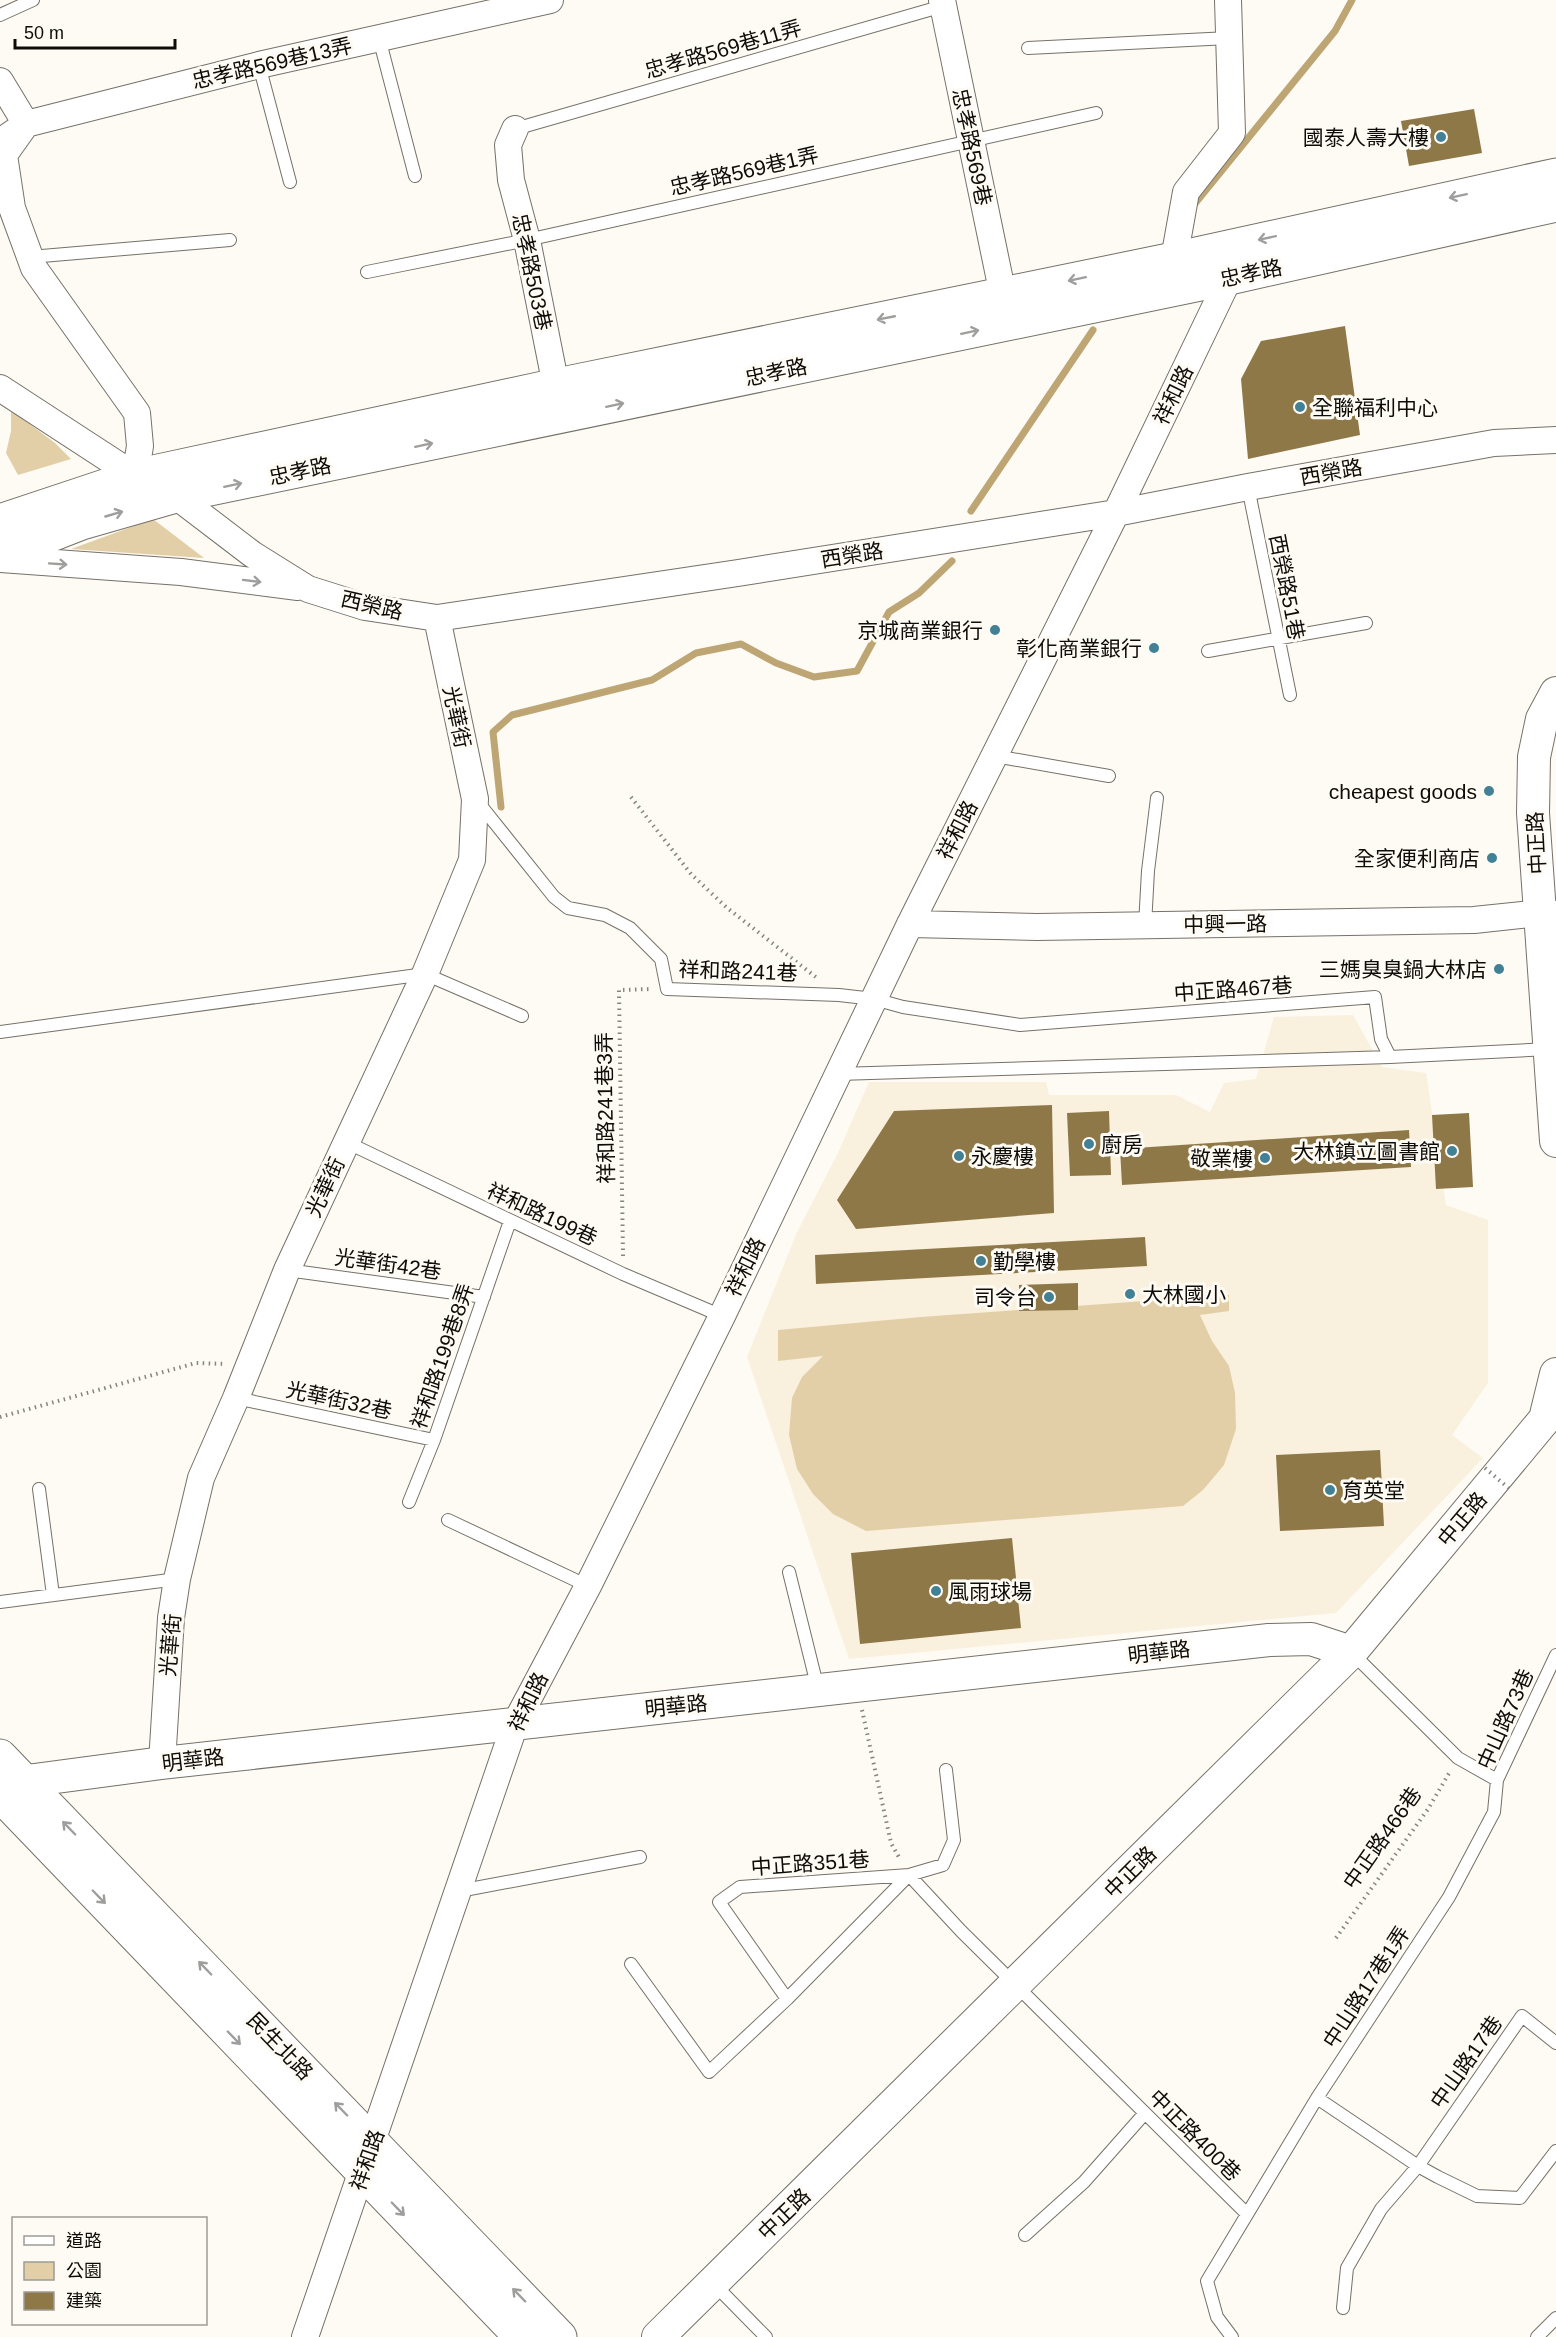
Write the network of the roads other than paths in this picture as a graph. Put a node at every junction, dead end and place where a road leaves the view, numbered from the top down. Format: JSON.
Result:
{"nodes":[{"id":1,"x":33,"y":0,"type":"edge"},
{"id":2,"x":1228,"y":0,"type":"edge"},
{"id":3,"x":541,"y":1,"type":"edge"},
{"id":4,"x":943,"y":3,"type":"edge"},
{"id":5,"x":0,"y":15,"type":"edge"},
{"id":6,"x":379,"y":38,"type":"junction"},
{"id":7,"x":1229,"y":38,"type":"junction"},
{"id":8,"x":1028,"y":48,"type":"dead end"},
{"id":9,"x":258,"y":65,"type":"junction"},
{"id":10,"x":0,"y":81,"type":"edge"},
{"id":11,"x":1096,"y":113,"type":"dead end"},
{"id":12,"x":26,"y":124,"type":"junction"},
{"id":13,"x":515,"y":129,"type":"joint"},
{"id":14,"x":970,"y":140,"type":"junction"},
{"id":15,"x":0,"y":142,"type":"edge"},
{"id":16,"x":1556,"y":175,"type":"edge"},
{"id":17,"x":415,"y":176,"type":"dead end"},
{"id":18,"x":290,"y":182,"type":"dead end"},
{"id":19,"x":1512,"y":199,"type":"junction"},
{"id":20,"x":1556,"y":205,"type":"edge"},
{"id":21,"x":230,"y":240,"type":"dead end"},
{"id":22,"x":527,"y":240,"type":"junction"},
{"id":23,"x":30,"y":257,"type":"junction"},
{"id":24,"x":1174,"y":259,"type":"junction"},
{"id":25,"x":367,"y":272,"type":"dead end"},
{"id":26,"x":1229,"y":279,"type":"junction"},
{"id":27,"x":1003,"y":295,"type":"junction"},
{"id":28,"x":0,"y":388,"type":"edge"},
{"id":29,"x":559,"y":401,"type":"junction"},
{"id":30,"x":1556,"y":440,"type":"edge"},
{"id":31,"x":135,"y":476,"type":"junction"},
{"id":32,"x":1248,"y":487,"type":"junction"},
{"id":33,"x":176,"y":496,"type":"junction"},
{"id":34,"x":1116,"y":513,"type":"junction"},
{"id":35,"x":0,"y":521,"type":"edge"},
{"id":36,"x":0,"y":557,"type":"edge"},
{"id":37,"x":308,"y":589,"type":"junction"},
{"id":38,"x":436,"y":618,"type":"junction"},
{"id":39,"x":1366,"y":623,"type":"dead end"},
{"id":40,"x":1277,"y":639,"type":"junction"},
{"id":41,"x":1208,"y":651,"type":"dead end"},
{"id":42,"x":1556,"y":693,"type":"edge"},
{"id":43,"x":1290,"y":695,"type":"dead end"},
{"id":44,"x":994,"y":756,"type":"junction"},
{"id":45,"x":1108,"y":776,"type":"dead end"},
{"id":46,"x":1157,"y":798,"type":"dead end"},
{"id":47,"x":475,"y":799,"type":"junction"},
{"id":48,"x":1548,"y":913,"type":"edge"},
{"id":49,"x":910,"y":924,"type":"junction"},
{"id":50,"x":1145,"y":926,"type":"junction"},
{"id":51,"x":425,"y":974,"type":"junction"},
{"id":52,"x":874,"y":999,"type":"junction"},
{"id":53,"x":522,"y":1016,"type":"dead end"},
{"id":54,"x":0,"y":1032,"type":"edge"},
{"id":55,"x":1550,"y":1049,"type":"junction"},
{"id":56,"x":1390,"y":1057,"type":"junction"},
{"id":57,"x":838,"y":1074,"type":"junction"},
{"id":58,"x":1556,"y":1141,"type":"edge"},
{"id":59,"x":346,"y":1142,"type":"junction"},
{"id":60,"x":510,"y":1221,"type":"junction"},
{"id":61,"x":287,"y":1270,"type":"junction"},
{"id":62,"x":484,"y":1297,"type":"junction"},
{"id":63,"x":722,"y":1316,"type":"junction"},
{"id":64,"x":1556,"y":1374,"type":"edge"},
{"id":65,"x":236,"y":1398,"type":"junction"},
{"id":66,"x":434,"y":1440,"type":"junction"},
{"id":67,"x":39,"y":1489,"type":"dead end"},
{"id":68,"x":409,"y":1502,"type":"dead end"},
{"id":69,"x":448,"y":1521,"type":"dead end"},
{"id":70,"x":789,"y":1572,"type":"dead end"},
{"id":71,"x":177,"y":1579,"type":"junction"},
{"id":72,"x":588,"y":1586,"type":"junction"},
{"id":73,"x":53,"y":1595,"type":"junction"},
{"id":74,"x":0,"y":1602,"type":"edge"},
{"id":75,"x":1351,"y":1652,"type":"junction"},
{"id":76,"x":1556,"y":1655,"type":"edge"},
{"id":77,"x":818,"y":1691,"type":"junction"},
{"id":78,"x":515,"y":1724,"type":"junction"},
{"id":79,"x":0,"y":1756,"type":"edge"},
{"id":80,"x":162,"y":1763,"type":"junction"},
{"id":81,"x":946,"y":1770,"type":"dead end"},
{"id":82,"x":1497,"y":1780,"type":"junction"},
{"id":83,"x":8,"y":1787,"type":"edge"},
{"id":84,"x":640,"y":1857,"type":"dead end"},
{"id":85,"x":909,"y":1875,"type":"junction"},
{"id":86,"x":459,"y":1892,"type":"junction"},
{"id":87,"x":1449,"y":1897,"type":"joint"},
{"id":88,"x":631,"y":1964,"type":"dead end"},
{"id":89,"x":1017,"y":1985,"type":"junction"},
{"id":90,"x":787,"y":1999,"type":"junction"},
{"id":91,"x":1556,"y":2043,"type":"edge"},
{"id":92,"x":1317,"y":2098,"type":"junction"},
{"id":93,"x":1145,"y":2113,"type":"junction"},
{"id":94,"x":1556,"y":2151,"type":"edge"},
{"id":95,"x":368,"y":2157,"type":"junction"},
{"id":96,"x":1418,"y":2166,"type":"junction"},
{"id":97,"x":1247,"y":2214,"type":"junction"},
{"id":98,"x":1025,"y":2235,"type":"dead end"},
{"id":99,"x":713,"y":2283,"type":"junction"},
{"id":100,"x":1343,"y":2308,"type":"dead end"},
{"id":101,"x":1556,"y":2318,"type":"edge"},
{"id":102,"x":305,"y":2337,"type":"edge"},
{"id":103,"x":521,"y":2337,"type":"edge"},
{"id":104,"x":560,"y":2337,"type":"edge"},
{"id":105,"x":658,"y":2337,"type":"edge"},
{"id":106,"x":766,"y":2337,"type":"edge"},
{"id":107,"x":1232,"y":2337,"type":"edge"},
{"id":108,"x":1537,"y":2337,"type":"edge"}],
"edges":[{"from":1,"to":5,"type":"lane"},
{"from":2,"to":7,"type":"street"},
{"from":3,"to":6,"type":"street","name":"忠孝路569巷13弄"},
{"from":4,"to":13,"type":"lane","name":"忠孝路569巷11弄"},
{"from":4,"to":14,"type":"street","name":"忠孝路569巷"},
{"from":6,"to":9,"type":"street","name":"忠孝路569巷13弄"},
{"from":6,"to":17,"type":"lane"},
{"from":7,"to":8,"type":"lane"},
{"from":7,"to":24,"type":"street"},
{"from":9,"to":12,"type":"street","name":"忠孝路569巷13弄"},
{"from":9,"to":18,"type":"lane"},
{"from":10,"to":12,"type":"street"},
{"from":11,"to":14,"type":"lane","name":"忠孝路569巷1弄"},
{"from":12,"to":15,"type":"street","name":"忠孝路569巷13弄"},
{"from":12,"to":23,"type":"street"},
{"from":13,"to":22,"type":"street","name":"忠孝路503巷"},
{"from":14,"to":22,"type":"lane","name":"忠孝路569巷1弄"},
{"from":14,"to":27,"type":"street","name":"忠孝路569巷"},
{"from":16,"to":19,"type":"main road","name":"忠孝路"},
{"from":19,"to":20,"type":"main road","name":"忠孝路"},
{"from":19,"to":24,"type":"main road","name":"忠孝路","one_way":true},
{"from":19,"to":26,"type":"main road","name":"忠孝路"},
{"from":21,"to":23,"type":"lane"},
{"from":22,"to":25,"type":"lane","name":"忠孝路569巷1弄"},
{"from":22,"to":29,"type":"street","name":"忠孝路503巷"},
{"from":23,"to":31,"type":"street"},
{"from":24,"to":26,"type":"street"},
{"from":24,"to":27,"type":"main road","name":"忠孝路","one_way":true},
{"from":29,"to":26,"type":"main road","name":"忠孝路","one_way":true},
{"from":26,"to":34,"type":"street","name":"祥和路"},
{"from":27,"to":29,"type":"main road","name":"忠孝路","one_way":true},
{"from":28,"to":31,"type":"street","name":"西榮路"},
{"from":29,"to":31,"type":"main road","name":"忠孝路"},
{"from":33,"to":29,"type":"main road","name":"忠孝路","one_way":true},
{"from":30,"to":32,"type":"street","name":"西榮路"},
{"from":31,"to":33,"type":"street","name":"西榮路"},
{"from":31,"to":35,"type":"main road","name":"忠孝路"},
{"from":32,"to":34,"type":"street","name":"西榮路"},
{"from":32,"to":40,"type":"lane","name":"西榮路51巷"},
{"from":36,"to":33,"type":"main road","name":"忠孝路","one_way":true},
{"from":33,"to":37,"type":"street","name":"西榮路"},
{"from":34,"to":38,"type":"street","name":"西榮路"},
{"from":34,"to":44,"type":"street","name":"祥和路"},
{"from":36,"to":37,"type":"street","one_way":true},
{"from":37,"to":38,"type":"street","name":"西榮路"},
{"from":38,"to":47,"type":"street","name":"光華街"},
{"from":39,"to":40,"type":"lane"},
{"from":40,"to":41,"type":"lane"},
{"from":40,"to":43,"type":"lane","name":"西榮路51巷"},
{"from":42,"to":48,"type":"street","name":"中正路"},
{"from":44,"to":45,"type":"lane"},
{"from":44,"to":49,"type":"street","name":"祥和路"},
{"from":46,"to":50,"type":"lane"},
{"from":47,"to":51,"type":"street","name":"光華街"},
{"from":47,"to":52,"type":"lane","name":"祥和路241巷"},
{"from":48,"to":50,"type":"street","name":"中興一路"},
{"from":48,"to":55,"type":"street","name":"中正路"},
{"from":49,"to":50,"type":"street","name":"中興一路"},
{"from":49,"to":52,"type":"street","name":"祥和路"},
{"from":51,"to":53,"type":"lane"},
{"from":51,"to":54,"type":"lane"},
{"from":51,"to":59,"type":"street","name":"光華街"},
{"from":52,"to":56,"type":"lane","name":"中正路467巷"},
{"from":52,"to":57,"type":"street","name":"祥和路"},
{"from":55,"to":56,"type":"lane"},
{"from":55,"to":58,"type":"street","name":"中正路"},
{"from":56,"to":57,"type":"lane"},
{"from":57,"to":63,"type":"street","name":"祥和路"},
{"from":59,"to":60,"type":"lane","name":"祥和路199巷"},
{"from":59,"to":61,"type":"street","name":"光華街"},
{"from":60,"to":62,"type":"lane","name":"祥和路199巷8弄"},
{"from":60,"to":63,"type":"lane","name":"祥和路199巷"},
{"from":61,"to":62,"type":"lane","name":"光華街42巷"},
{"from":61,"to":65,"type":"street","name":"光華街"},
{"from":62,"to":66,"type":"lane","name":"祥和路199巷8弄"},
{"from":63,"to":72,"type":"street","name":"祥和路"},
{"from":64,"to":75,"type":"street","name":"中正路"},
{"from":65,"to":66,"type":"lane","name":"光華街32巷"},
{"from":65,"to":71,"type":"street","name":"光華街"},
{"from":66,"to":68,"type":"lane","name":"祥和路199巷8弄"},
{"from":67,"to":73,"type":"lane"},
{"from":69,"to":72,"type":"lane"},
{"from":70,"to":77,"type":"lane"},
{"from":71,"to":73,"type":"lane"},
{"from":71,"to":80,"type":"street","name":"光華街"},
{"from":72,"to":78,"type":"street","name":"祥和路"},
{"from":73,"to":74,"type":"lane"},
{"from":75,"to":77,"type":"street","name":"明華路"},
{"from":75,"to":82,"type":"lane"},
{"from":75,"to":89,"type":"street","name":"中正路"},
{"from":76,"to":82,"type":"lane","name":"中山路73巷"},
{"from":77,"to":78,"type":"street","name":"明華路"},
{"from":78,"to":80,"type":"street","name":"明華路"},
{"from":78,"to":86,"type":"street","name":"祥和路"},
{"from":79,"to":83,"type":"main road","name":"民生北路"},
{"from":80,"to":83,"type":"street","name":"明華路"},
{"from":81,"to":85,"type":"lane","name":"中正路351巷"},
{"from":82,"to":87,"type":"lane","name":"中山路73巷"},
{"from":83,"to":95,"type":"main road","name":"民生北路"},
{"from":84,"to":86,"type":"lane"},
{"from":85,"to":89,"type":"lane"},
{"from":85,"to":90,"type":"lane"},
{"from":85,"to":90,"type":"lane","name":"中正路351巷"},
{"from":86,"to":95,"type":"street","name":"祥和路"},
{"from":87,"to":92,"type":"lane","name":"中山路17巷1弄"},
{"from":88,"to":90,"type":"lane"},
{"from":89,"to":93,"type":"lane","name":"中正路400巷"},
{"from":89,"to":99,"type":"street","name":"中正路"},
{"from":91,"to":96,"type":"lane","name":"中山路17巷"},
{"from":92,"to":96,"type":"lane"},
{"from":92,"to":97,"type":"lane","name":"中山路17巷1弄"},
{"from":93,"to":97,"type":"lane","name":"中正路400巷"},
{"from":93,"to":98,"type":"lane"},
{"from":94,"to":96,"type":"lane"},
{"from":95,"to":102,"type":"street","name":"祥和路"},
{"from":95,"to":103,"type":"main road","name":"民生北路","one_way":true},
{"from":104,"to":95,"type":"main road","name":"民生北路","one_way":true},
{"from":96,"to":100,"type":"lane","name":"中山路17巷"},
{"from":97,"to":107,"type":"lane"},
{"from":99,"to":105,"type":"street","name":"中正路"},
{"from":99,"to":106,"type":"lane"},
{"from":101,"to":108,"type":"lane"}]}
